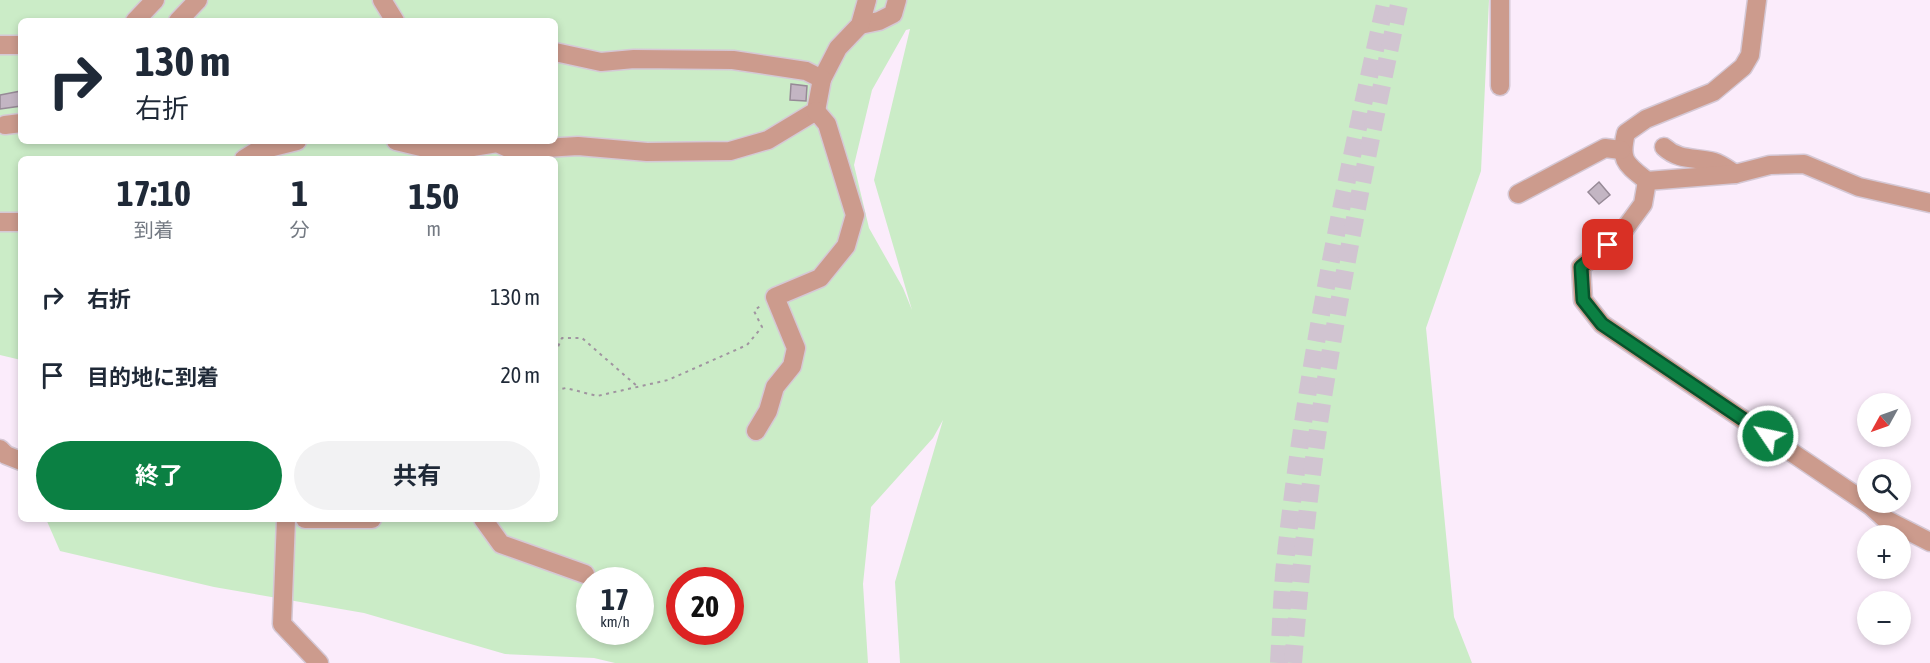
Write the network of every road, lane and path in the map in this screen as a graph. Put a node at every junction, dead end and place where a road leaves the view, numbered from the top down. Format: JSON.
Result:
{"nodes":[{"id":1,"x":155,"y":0,"type":"edge"},
{"id":2,"x":198,"y":0,"type":"edge"},
{"id":3,"x":867,"y":0,"type":"edge"},
{"id":4,"x":897,"y":0,"type":"edge"},
{"id":5,"x":1500,"y":0,"type":"edge"},
{"id":6,"x":1757,"y":0,"type":"edge"},
{"id":7,"x":138,"y":18,"type":"edge"},
{"id":8,"x":181,"y":18,"type":"edge"},
{"id":9,"x":860,"y":25,"type":"junction"},
{"id":10,"x":0,"y":45,"type":"edge"},
{"id":11,"x":18,"y":45,"type":"edge"},
{"id":12,"x":558,"y":53,"type":"edge"},
{"id":13,"x":822,"y":79,"type":"junction"},
{"id":14,"x":1500,"y":86,"type":"dead end"},
{"id":15,"x":816,"y":111,"type":"junction"},
{"id":16,"x":285,"y":144,"type":"edge"},
{"id":17,"x":409,"y":144,"type":"edge"},
{"id":18,"x":491,"y":144,"type":"edge"},
{"id":19,"x":499,"y":144,"type":"edge"},
{"id":20,"x":544,"y":145,"type":"edge"},
{"id":21,"x":1664,"y":147,"type":"dead end"},
{"id":22,"x":1621,"y":150,"type":"junction"},
{"id":23,"x":248,"y":156,"type":"edge"},
{"id":24,"x":1735,"y":174,"type":"junction"},
{"id":25,"x":1647,"y":181,"type":"junction"},
{"id":26,"x":1518,"y":194,"type":"dead end"},
{"id":27,"x":1930,"y":203,"type":"edge"},
{"id":28,"x":0,"y":222,"type":"edge"},
{"id":29,"x":18,"y":222,"type":"edge"},
{"id":30,"x":775,"y":297,"type":"junction"},
{"id":31,"x":558,"y":347,"type":"edge"},
{"id":32,"x":638,"y":387,"type":"junction"},
{"id":33,"x":558,"y":389,"type":"edge"},
{"id":34,"x":756,"y":431,"type":"dead end"},
{"id":35,"x":0,"y":449,"type":"edge"},
{"id":36,"x":18,"y":460,"type":"edge"},
{"id":37,"x":286,"y":522,"type":"edge"},
{"id":38,"x":485,"y":522,"type":"edge"},
{"id":39,"x":1930,"y":542,"type":"edge"},
{"id":40,"x":576,"y":571,"type":"edge"},
{"id":41,"x":319,"y":663,"type":"edge"}],
"edges":[{"from":1,"to":7,"type":"lane"},
{"from":2,"to":8,"type":"lane"},
{"from":3,"to":9,"type":"lane"},
{"from":4,"to":9,"type":"lane"},
{"from":5,"to":14,"type":"lane"},
{"from":6,"to":22,"type":"lane"},
{"from":9,"to":13,"type":"lane"},
{"from":10,"to":11,"type":"lane"},
{"from":12,"to":13,"type":"lane"},
{"from":13,"to":15,"type":"lane"},
{"from":15,"to":20,"type":"lane"},
{"from":15,"to":30,"type":"lane"},
{"from":16,"to":23,"type":"lane"},
{"from":17,"to":18,"type":"lane"},
{"from":19,"to":20,"type":"lane"},
{"from":21,"to":24,"type":"lane"},
{"from":22,"to":25,"type":"lane"},
{"from":22,"to":26,"type":"lane"},
{"from":24,"to":25,"type":"lane"},
{"from":24,"to":27,"type":"lane"},
{"from":25,"to":39,"type":"lane"},
{"from":28,"to":29,"type":"lane"},
{"from":30,"to":32,"type":"path"},
{"from":30,"to":34,"type":"lane"},
{"from":31,"to":32,"type":"path"},
{"from":32,"to":33,"type":"path"},
{"from":35,"to":36,"type":"lane"},
{"from":37,"to":41,"type":"lane"},
{"from":38,"to":40,"type":"lane"}]}
